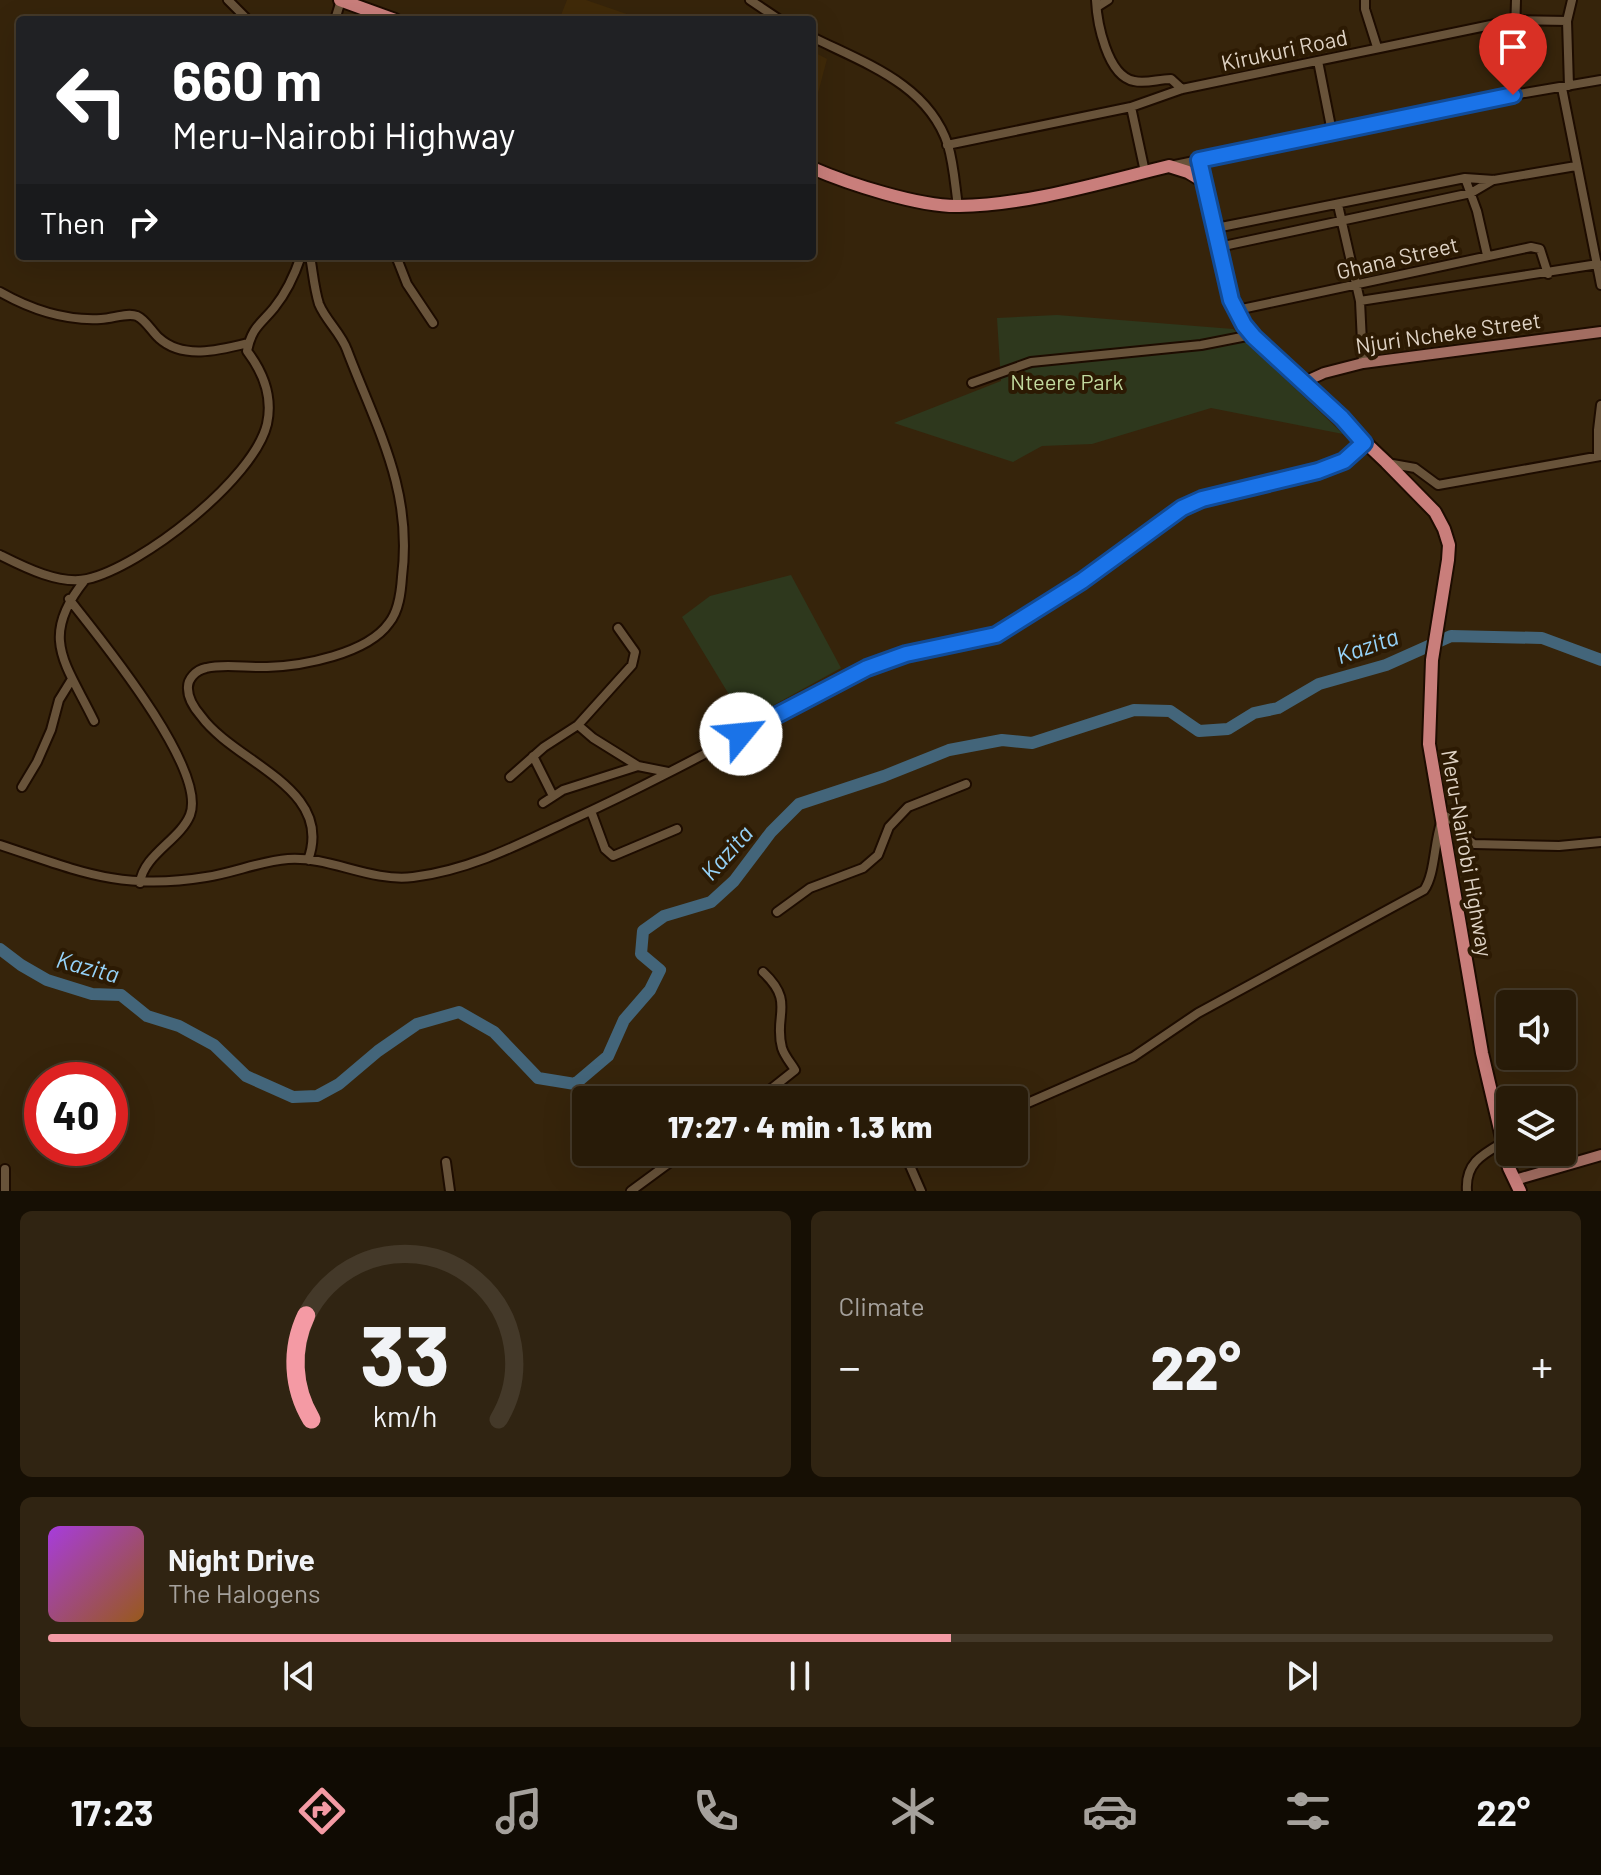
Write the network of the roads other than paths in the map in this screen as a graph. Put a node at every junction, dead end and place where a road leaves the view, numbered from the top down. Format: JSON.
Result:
{"nodes":[{"id":1,"x":228,"y":0,"type":"edge"},
{"id":2,"x":341,"y":0,"type":"edge"},
{"id":3,"x":750,"y":0,"type":"edge"},
{"id":4,"x":1108,"y":0,"type":"edge"},
{"id":5,"x":1365,"y":0,"type":"edge"},
{"id":6,"x":1516,"y":0,"type":"edge"},
{"id":7,"x":1572,"y":0,"type":"edge"},
{"id":8,"x":1096,"y":4,"type":"edge"},
{"id":9,"x":244,"y":16,"type":"edge"},
{"id":10,"x":384,"y":16,"type":"edge"},
{"id":11,"x":774,"y":16,"type":"edge"},
{"id":12,"x":1515,"y":20,"type":"junction"},
{"id":13,"x":1567,"y":21,"type":"junction"},
{"id":14,"x":816,"y":39,"type":"edge"},
{"id":15,"x":1377,"y":47,"type":"junction"},
{"id":16,"x":1318,"y":61,"type":"junction"},
{"id":17,"x":1601,"y":80,"type":"edge"},
{"id":18,"x":1565,"y":87,"type":"junction"},
{"id":19,"x":1182,"y":89,"type":"junction"},
{"id":20,"x":1513,"y":95,"type":"junction"},
{"id":21,"x":1131,"y":107,"type":"junction"},
{"id":22,"x":1332,"y":132,"type":"junction"},
{"id":23,"x":947,"y":145,"type":"junction"},
{"id":24,"x":1199,"y":160,"type":"junction"},
{"id":25,"x":1169,"y":166,"type":"junction"},
{"id":26,"x":1576,"y":166,"type":"junction"},
{"id":27,"x":816,"y":169,"type":"edge"},
{"id":28,"x":1145,"y":172,"type":"junction"},
{"id":29,"x":1465,"y":178,"type":"junction"},
{"id":30,"x":1494,"y":180,"type":"junction"},
{"id":31,"x":1203,"y":181,"type":"junction"},
{"id":32,"x":1471,"y":193,"type":"junction"},
{"id":33,"x":1338,"y":205,"type":"junction"},
{"id":34,"x":958,"y":206,"type":"junction"},
{"id":35,"x":1341,"y":221,"type":"junction"},
{"id":36,"x":1216,"y":228,"type":"junction"},
{"id":37,"x":1219,"y":247,"type":"junction"},
{"id":38,"x":1487,"y":255,"type":"junction"},
{"id":39,"x":300,"y":260,"type":"edge"},
{"id":40,"x":311,"y":260,"type":"edge"},
{"id":41,"x":398,"y":260,"type":"edge"},
{"id":42,"x":1598,"y":264,"type":"junction"},
{"id":43,"x":1548,"y":274,"type":"junction"},
{"id":44,"x":1357,"y":285,"type":"junction"},
{"id":45,"x":1601,"y":285,"type":"edge"},
{"id":46,"x":0,"y":292,"type":"edge"},
{"id":47,"x":1360,"y":301,"type":"junction"},
{"id":48,"x":1236,"y":311,"type":"junction"},
{"id":49,"x":433,"y":323,"type":"dead end"},
{"id":50,"x":1601,"y":332,"type":"edge"},
{"id":51,"x":1252,"y":335,"type":"junction"},
{"id":52,"x":248,"y":343,"type":"junction"},
{"id":53,"x":1363,"y":363,"type":"junction"},
{"id":54,"x":972,"y":383,"type":"dead end"},
{"id":55,"x":1302,"y":383,"type":"junction"},
{"id":56,"x":1601,"y":405,"type":"edge"},
{"id":57,"x":1364,"y":443,"type":"junction"},
{"id":58,"x":1600,"y":456,"type":"edge"},
{"id":59,"x":1386,"y":462,"type":"junction"},
{"id":60,"x":0,"y":555,"type":"edge"},
{"id":61,"x":85,"y":580,"type":"junction"},
{"id":62,"x":69,"y":599,"type":"junction"},
{"id":63,"x":618,"y":628,"type":"dead end"},
{"id":64,"x":72,"y":679,"type":"junction"},
{"id":65,"x":94,"y":721,"type":"dead end"},
{"id":66,"x":578,"y":725,"type":"junction"},
{"id":67,"x":533,"y":756,"type":"junction"},
{"id":68,"x":638,"y":766,"type":"junction"},
{"id":69,"x":668,"y":772,"type":"junction"},
{"id":70,"x":510,"y":777,"type":"dead end"},
{"id":71,"x":966,"y":784,"type":"dead end"},
{"id":72,"x":22,"y":787,"type":"dead end"},
{"id":73,"x":553,"y":796,"type":"junction"},
{"id":74,"x":543,"y":803,"type":"dead end"},
{"id":75,"x":591,"y":811,"type":"junction"},
{"id":76,"x":1440,"y":818,"type":"junction"},
{"id":77,"x":677,"y":829,"type":"dead end"},
{"id":78,"x":1601,"y":842,"type":"edge"},
{"id":79,"x":0,"y":845,"type":"edge"},
{"id":80,"x":308,"y":860,"type":"junction"},
{"id":81,"x":140,"y":883,"type":"junction"},
{"id":82,"x":777,"y":912,"type":"dead end"},
{"id":83,"x":763,"y":972,"type":"dead end"},
{"id":84,"x":775,"y":1086,"type":"edge"},
{"id":85,"x":1028,"y":1103,"type":"edge"},
{"id":86,"x":1496,"y":1116,"type":"edge"},
{"id":87,"x":1496,"y":1147,"type":"edge"},
{"id":88,"x":1601,"y":1155,"type":"edge"},
{"id":89,"x":446,"y":1162,"type":"dead end"},
{"id":90,"x":665,"y":1166,"type":"edge"},
{"id":91,"x":910,"y":1166,"type":"edge"},
{"id":92,"x":1508,"y":1166,"type":"edge"},
{"id":93,"x":5,"y":1169,"type":"dead end"},
{"id":94,"x":1518,"y":1186,"type":"edge"},
{"id":95,"x":5,"y":1191,"type":"edge"},
{"id":96,"x":450,"y":1191,"type":"edge"},
{"id":97,"x":631,"y":1191,"type":"edge"},
{"id":98,"x":921,"y":1191,"type":"edge"},
{"id":99,"x":1467,"y":1191,"type":"edge"}],
"edges":[{"from":1,"to":9,"type":"street"},
{"from":2,"to":10,"type":"highway"},
{"from":3,"to":11,"type":"street"},
{"from":4,"to":8,"type":"street"},
{"from":5,"to":15,"type":"street"},
{"from":6,"to":12,"type":"street"},
{"from":7,"to":13,"type":"street"},
{"from":8,"to":19,"type":"street"},
{"from":12,"to":13,"type":"street","name":"Kirukuri Road"},
{"from":12,"to":15,"type":"street","name":"Kirukuri Road"},
{"from":12,"to":20,"type":"street"},
{"from":13,"to":18,"type":"street"},
{"from":14,"to":23,"type":"street"},
{"from":15,"to":16,"type":"street","name":"Kirukuri Road"},
{"from":16,"to":19,"type":"street","name":"Kirukuri Road"},
{"from":16,"to":22,"type":"street"},
{"from":17,"to":18,"type":"street"},
{"from":18,"to":20,"type":"street"},
{"from":18,"to":26,"type":"street"},
{"from":19,"to":21,"type":"street","name":"Kirukuri Road"},
{"from":20,"to":22,"type":"street"},
{"from":21,"to":23,"type":"street","name":"Kirukuri Road"},
{"from":21,"to":28,"type":"street"},
{"from":22,"to":24,"type":"street"},
{"from":23,"to":34,"type":"street"},
{"from":24,"to":25,"type":"street"},
{"from":24,"to":31,"type":"street"},
{"from":25,"to":28,"type":"highway"},
{"from":25,"to":31,"type":"highway"},
{"from":26,"to":30,"type":"street"},
{"from":26,"to":42,"type":"street"},
{"from":27,"to":34,"type":"highway"},
{"from":28,"to":34,"type":"highway"},
{"from":29,"to":30,"type":"street"},
{"from":29,"to":32,"type":"street"},
{"from":29,"to":33,"type":"street"},
{"from":30,"to":32,"type":"street"},
{"from":31,"to":36,"type":"highway"},
{"from":32,"to":35,"type":"street"},
{"from":32,"to":38,"type":"street"},
{"from":33,"to":35,"type":"street"},
{"from":33,"to":36,"type":"street"},
{"from":35,"to":37,"type":"street"},
{"from":35,"to":44,"type":"street"},
{"from":36,"to":37,"type":"highway"},
{"from":37,"to":48,"type":"highway"},
{"from":38,"to":43,"type":"street","name":"Ghana Street"},
{"from":38,"to":44,"type":"street","name":"Ghana Street"},
{"from":39,"to":52,"type":"street"},
{"from":40,"to":80,"type":"street"},
{"from":41,"to":49,"type":"street"},
{"from":42,"to":43,"type":"street"},
{"from":42,"to":45,"type":"street"},
{"from":43,"to":47,"type":"street"},
{"from":44,"to":47,"type":"street"},
{"from":44,"to":48,"type":"street","name":"Ghana Street"},
{"from":46,"to":52,"type":"street"},
{"from":47,"to":53,"type":"street"},
{"from":48,"to":51,"type":"highway"},
{"from":50,"to":53,"type":"main road","name":"Njuri Ncheke Street"},
{"from":51,"to":54,"type":"street"},
{"from":51,"to":55,"type":"highway"},
{"from":52,"to":61,"type":"street"},
{"from":53,"to":55,"type":"main road","name":"Njuri Ncheke Street"},
{"from":55,"to":57,"type":"highway"},
{"from":56,"to":58,"type":"street"},
{"from":57,"to":59,"type":"highway"},
{"from":57,"to":69,"type":"street"},
{"from":58,"to":59,"type":"street"},
{"from":59,"to":76,"type":"highway","name":"Meru-Nairobi Highway"},
{"from":60,"to":61,"type":"street"},
{"from":61,"to":62,"type":"street"},
{"from":62,"to":64,"type":"street"},
{"from":62,"to":81,"type":"street"},
{"from":63,"to":66,"type":"street"},
{"from":64,"to":65,"type":"street"},
{"from":64,"to":72,"type":"street"},
{"from":66,"to":67,"type":"street"},
{"from":66,"to":68,"type":"street"},
{"from":67,"to":70,"type":"street"},
{"from":67,"to":73,"type":"street"},
{"from":68,"to":69,"type":"street"},
{"from":68,"to":73,"type":"street"},
{"from":69,"to":75,"type":"street"},
{"from":71,"to":82,"type":"street"},
{"from":73,"to":74,"type":"street"},
{"from":75,"to":77,"type":"street"},
{"from":75,"to":80,"type":"street"},
{"from":76,"to":78,"type":"street"},
{"from":76,"to":85,"type":"street"},
{"from":76,"to":86,"type":"highway","name":"Meru-Nairobi Highway"},
{"from":79,"to":81,"type":"street"},
{"from":80,"to":81,"type":"street"},
{"from":83,"to":84,"type":"street"},
{"from":87,"to":99,"type":"street"},
{"from":88,"to":94,"type":"main road"},
{"from":89,"to":96,"type":"street"},
{"from":90,"to":97,"type":"street"},
{"from":91,"to":98,"type":"street"},
{"from":92,"to":94,"type":"highway","name":"Meru-Nairobi Highway"},
{"from":93,"to":95,"type":"street"}]}
